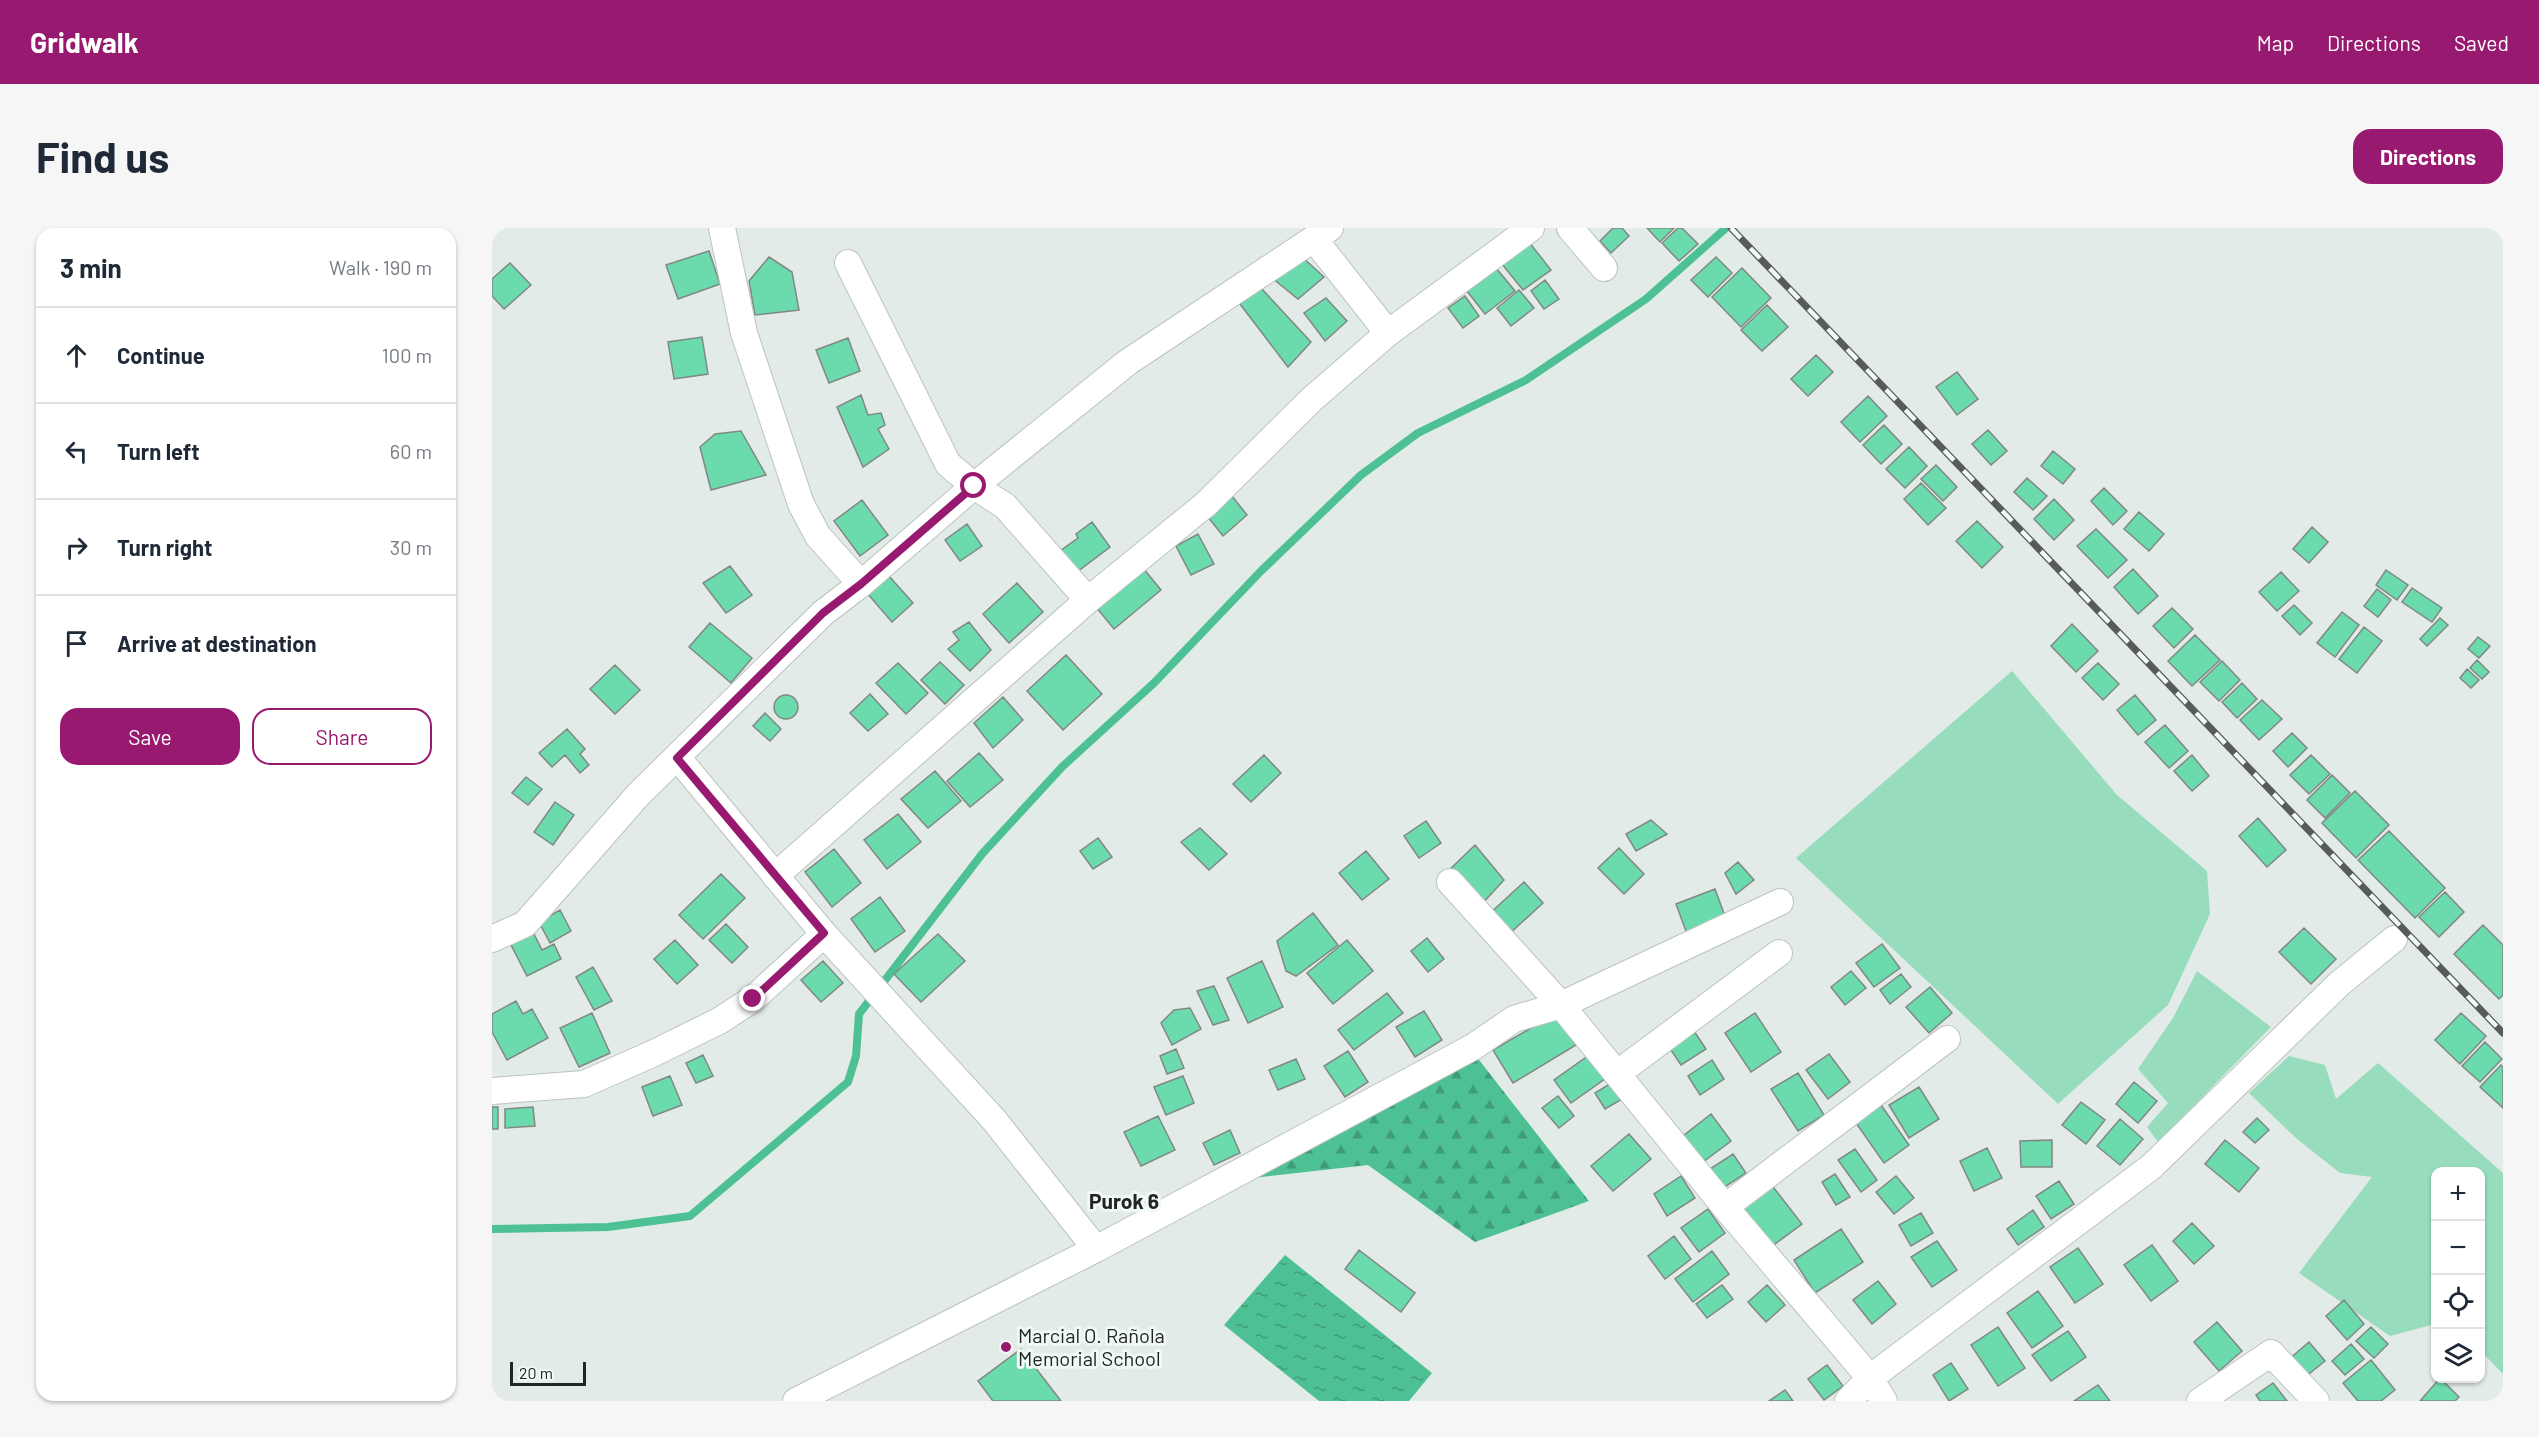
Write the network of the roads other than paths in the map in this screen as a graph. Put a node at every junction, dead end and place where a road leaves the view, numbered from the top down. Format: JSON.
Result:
{"nodes":[{"id":1,"x":722,"y":228,"type":"edge"},
{"id":2,"x":1531,"y":228,"type":"edge"},
{"id":3,"x":1570,"y":228,"type":"edge"},
{"id":4,"x":1322,"y":233,"type":"edge"},
{"id":5,"x":848,"y":263,"type":"dead end"},
{"id":6,"x":1604,"y":268,"type":"dead end"},
{"id":7,"x":1388,"y":333,"type":"junction"},
{"id":8,"x":974,"y":486,"type":"junction"},
{"id":9,"x":861,"y":584,"type":"junction"},
{"id":10,"x":1088,"y":600,"type":"junction"},
{"id":11,"x":677,"y":758,"type":"junction"},
{"id":12,"x":775,"y":876,"type":"junction"},
{"id":13,"x":1450,"y":882,"type":"dead end"},
{"id":14,"x":1780,"y":902,"type":"dead end"},
{"id":15,"x":824,"y":933,"type":"junction"},
{"id":16,"x":492,"y":939,"type":"edge"},
{"id":17,"x":2394,"y":939,"type":"dead end"},
{"id":18,"x":1779,"y":953,"type":"dead end"},
{"id":19,"x":1561,"y":1005,"type":"junction"},
{"id":20,"x":1947,"y":1039,"type":"dead end"},
{"id":21,"x":1618,"y":1073,"type":"junction"},
{"id":22,"x":492,"y":1091,"type":"edge"},
{"id":23,"x":1725,"y":1207,"type":"junction"},
{"id":24,"x":1096,"y":1249,"type":"junction"},
{"id":25,"x":1870,"y":1378,"type":"junction"},
{"id":26,"x":796,"y":1401,"type":"edge"},
{"id":27,"x":1848,"y":1401,"type":"edge"},
{"id":28,"x":1884,"y":1401,"type":"edge"},
{"id":29,"x":2200,"y":1401,"type":"edge"},
{"id":30,"x":2316,"y":1401,"type":"edge"}],
"edges":[{"from":1,"to":9,"type":"street"},
{"from":2,"to":7,"type":"street"},
{"from":3,"to":6,"type":"street"},
{"from":4,"to":7,"type":"street"},
{"from":4,"to":8,"type":"street"},
{"from":5,"to":8,"type":"street"},
{"from":7,"to":10,"type":"street"},
{"from":8,"to":9,"type":"street"},
{"from":8,"to":10,"type":"street"},
{"from":9,"to":11,"type":"street"},
{"from":10,"to":12,"type":"street"},
{"from":11,"to":12,"type":"street"},
{"from":11,"to":16,"type":"street"},
{"from":12,"to":15,"type":"street"},
{"from":13,"to":19,"type":"street"},
{"from":14,"to":19,"type":"street"},
{"from":15,"to":22,"type":"street"},
{"from":15,"to":24,"type":"street"},
{"from":17,"to":25,"type":"street"},
{"from":18,"to":21,"type":"street"},
{"from":19,"to":21,"type":"street"},
{"from":19,"to":24,"type":"street"},
{"from":20,"to":23,"type":"street"},
{"from":21,"to":23,"type":"street"},
{"from":23,"to":25,"type":"street"},
{"from":24,"to":26,"type":"street"},
{"from":25,"to":27,"type":"street"},
{"from":25,"to":28,"type":"street"},
{"from":29,"to":30,"type":"street"}]}
